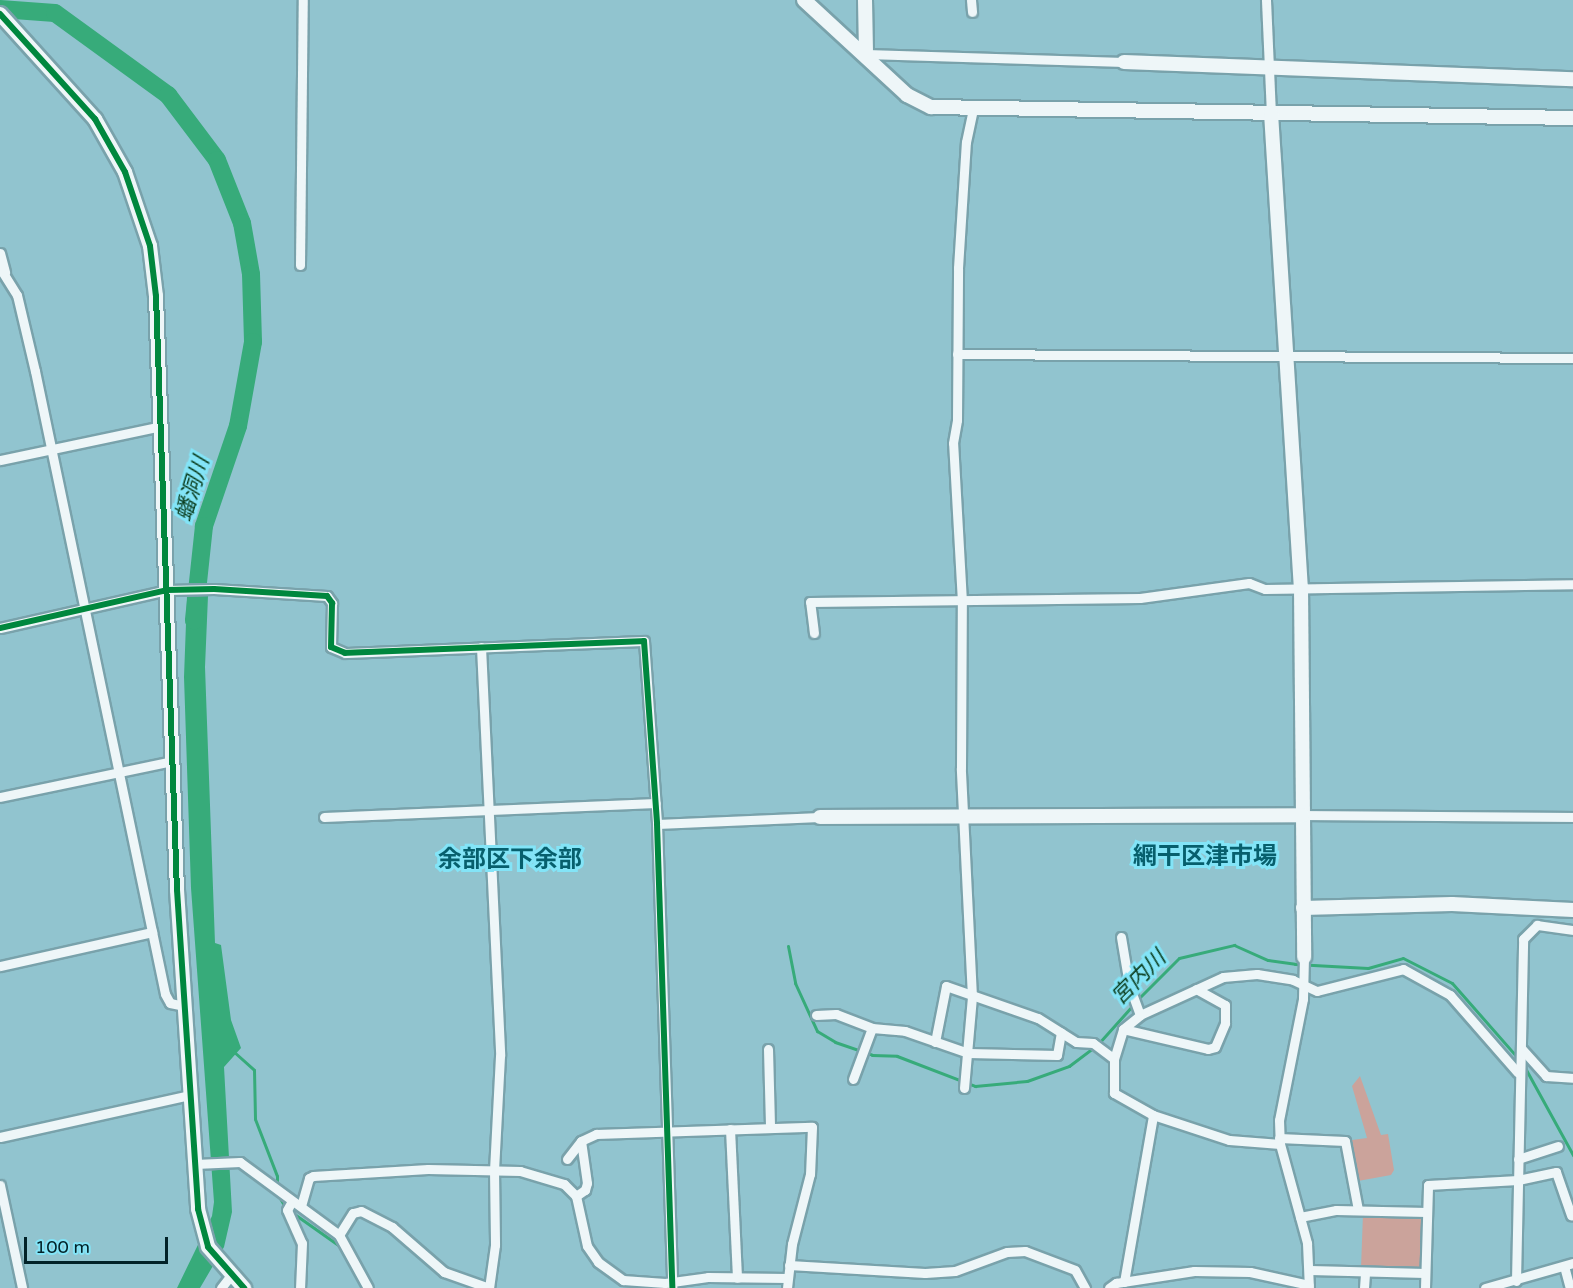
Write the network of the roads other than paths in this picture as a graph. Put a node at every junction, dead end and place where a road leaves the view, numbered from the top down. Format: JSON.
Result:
{"nodes":[{"id":1,"x":303,"y":0,"type":"edge"},
{"id":2,"x":804,"y":0,"type":"edge"},
{"id":3,"x":865,"y":0,"type":"edge"},
{"id":4,"x":971,"y":0,"type":"edge"},
{"id":5,"x":1266,"y":0,"type":"edge"},
{"id":6,"x":972,"y":12,"type":"dead end"},
{"id":7,"x":0,"y":14,"type":"edge"},
{"id":8,"x":866,"y":54,"type":"junction"},
{"id":9,"x":1124,"y":62,"type":"joint"},
{"id":10,"x":1270,"y":69,"type":"junction"},
{"id":11,"x":1573,"y":79,"type":"edge"},
{"id":12,"x":972,"y":108,"type":"junction"},
{"id":13,"x":1271,"y":112,"type":"junction"},
{"id":14,"x":1573,"y":118,"type":"edge"},
{"id":15,"x":0,"y":253,"type":"edge"},
{"id":16,"x":300,"y":265,"type":"dead end"},
{"id":17,"x":5,"y":273,"type":"edge"},
{"id":18,"x":0,"y":283,"type":"edge"},
{"id":19,"x":957,"y":354,"type":"junction"},
{"id":20,"x":1286,"y":356,"type":"junction"},
{"id":21,"x":1573,"y":358,"type":"edge"},
{"id":22,"x":160,"y":426,"type":"junction"},
{"id":23,"x":51,"y":449,"type":"junction"},
{"id":24,"x":0,"y":460,"type":"edge"},
{"id":25,"x":1573,"y":584,"type":"edge"},
{"id":26,"x":1301,"y":587,"type":"junction"},
{"id":27,"x":167,"y":590,"type":"junction"},
{"id":28,"x":962,"y":602,"type":"junction"},
{"id":29,"x":85,"y":610,"type":"junction"},
{"id":30,"x":0,"y":628,"type":"edge"},
{"id":31,"x":814,"y":633,"type":"dead end"},
{"id":32,"x":482,"y":647,"type":"junction"},
{"id":33,"x":172,"y":761,"type":"junction"},
{"id":34,"x":119,"y":770,"type":"junction"},
{"id":35,"x":0,"y":797,"type":"edge"},
{"id":36,"x":656,"y":803,"type":"junction"},
{"id":37,"x":486,"y":811,"type":"junction"},
{"id":38,"x":1302,"y":815,"type":"junction"},
{"id":39,"x":964,"y":816,"type":"junction"},
{"id":40,"x":324,"y":817,"type":"dead end"},
{"id":41,"x":820,"y":817,"type":"joint"},
{"id":42,"x":1573,"y":817,"type":"edge"},
{"id":43,"x":657,"y":824,"type":"junction"},
{"id":44,"x":1303,"y":908,"type":"junction"},
{"id":45,"x":1573,"y":910,"type":"edge"},
{"id":46,"x":1573,"y":930,"type":"edge"},
{"id":47,"x":152,"y":932,"type":"junction"},
{"id":48,"x":1121,"y":937,"type":"dead end"},
{"id":49,"x":1304,"y":962,"type":"joint"},
{"id":50,"x":0,"y":966,"type":"edge"},
{"id":51,"x":1304,"y":986,"type":"junction"},
{"id":52,"x":1196,"y":988,"type":"junction"},
{"id":53,"x":972,"y":997,"type":"junction"},
{"id":54,"x":184,"y":1006,"type":"junction"},
{"id":55,"x":816,"y":1015,"type":"dead end"},
{"id":56,"x":1140,"y":1015,"type":"junction"},
{"id":57,"x":872,"y":1028,"type":"junction"},
{"id":58,"x":1124,"y":1029,"type":"junction"},
{"id":59,"x":1061,"y":1032,"type":"junction"},
{"id":60,"x":935,"y":1042,"type":"junction"},
{"id":61,"x":768,"y":1048,"type":"dead end"},
{"id":62,"x":1521,"y":1048,"type":"junction"},
{"id":63,"x":968,"y":1053,"type":"junction"},
{"id":64,"x":1114,"y":1059,"type":"junction"},
{"id":65,"x":1518,"y":1073,"type":"junction"},
{"id":66,"x":1573,"y":1078,"type":"edge"},
{"id":67,"x":853,"y":1079,"type":"dead end"},
{"id":68,"x":965,"y":1083,"type":"dead end"},
{"id":69,"x":190,"y":1095,"type":"junction"},
{"id":70,"x":1153,"y":1115,"type":"junction"},
{"id":71,"x":770,"y":1128,"type":"junction"},
{"id":72,"x":730,"y":1129,"type":"junction"},
{"id":73,"x":669,"y":1131,"type":"junction"},
{"id":74,"x":0,"y":1137,"type":"edge"},
{"id":75,"x":581,"y":1141,"type":"junction"},
{"id":76,"x":1280,"y":1141,"type":"junction"},
{"id":77,"x":1558,"y":1146,"type":"dead end"},
{"id":78,"x":567,"y":1159,"type":"dead end"},
{"id":79,"x":1518,"y":1159,"type":"junction"},
{"id":80,"x":195,"y":1164,"type":"junction"},
{"id":81,"x":494,"y":1170,"type":"junction"},
{"id":82,"x":1518,"y":1180,"type":"junction"},
{"id":83,"x":0,"y":1185,"type":"edge"},
{"id":84,"x":576,"y":1196,"type":"junction"},
{"id":85,"x":292,"y":1201,"type":"junction"},
{"id":86,"x":301,"y":1206,"type":"junction"},
{"id":87,"x":1358,"y":1210,"type":"junction"},
{"id":88,"x":1427,"y":1212,"type":"junction"},
{"id":89,"x":1570,"y":1216,"type":"edge"},
{"id":90,"x":1300,"y":1217,"type":"junction"},
{"id":91,"x":339,"y":1235,"type":"junction"},
{"id":92,"x":789,"y":1265,"type":"junction"},
{"id":93,"x":1568,"y":1265,"type":"edge"},
{"id":94,"x":1310,"y":1270,"type":"junction"},
{"id":95,"x":1365,"y":1272,"type":"junction"},
{"id":96,"x":1425,"y":1272,"type":"junction"},
{"id":97,"x":231,"y":1275,"type":"junction"},
{"id":98,"x":708,"y":1277,"type":"junction"},
{"id":99,"x":737,"y":1278,"type":"junction"},
{"id":100,"x":1516,"y":1281,"type":"junction"},
{"id":101,"x":1124,"y":1282,"type":"junction"},
{"id":102,"x":787,"y":1283,"type":"edge"},
{"id":103,"x":673,"y":1284,"type":"edge"},
{"id":104,"x":1309,"y":1286,"type":"edge"},
{"id":105,"x":22,"y":1288,"type":"edge"},
{"id":106,"x":221,"y":1288,"type":"edge"},
{"id":107,"x":244,"y":1288,"type":"edge"},
{"id":108,"x":300,"y":1288,"type":"edge"},
{"id":109,"x":369,"y":1288,"type":"edge"},
{"id":110,"x":489,"y":1288,"type":"edge"},
{"id":111,"x":708,"y":1288,"type":"edge"},
{"id":112,"x":1085,"y":1288,"type":"edge"},
{"id":113,"x":1108,"y":1288,"type":"edge"},
{"id":114,"x":1364,"y":1288,"type":"edge"},
{"id":115,"x":1425,"y":1288,"type":"edge"},
{"id":116,"x":1485,"y":1288,"type":"edge"},
{"id":117,"x":1570,"y":1288,"type":"edge"}],
"edges":[{"from":1,"to":16,"type":"street"},
{"from":2,"to":8,"type":"street"},
{"from":3,"to":8,"type":"street"},
{"from":4,"to":6,"type":"street"},
{"from":5,"to":10,"type":"street"},
{"from":7,"to":22,"type":"street"},
{"from":8,"to":9,"type":"street"},
{"from":8,"to":12,"type":"street"},
{"from":9,"to":10,"type":"street"},
{"from":10,"to":11,"type":"street"},
{"from":10,"to":13,"type":"street"},
{"from":12,"to":13,"type":"street"},
{"from":12,"to":19,"type":"street"},
{"from":13,"to":14,"type":"street"},
{"from":13,"to":20,"type":"street"},
{"from":15,"to":17,"type":"street"},
{"from":17,"to":18,"type":"street"},
{"from":17,"to":23,"type":"street"},
{"from":19,"to":20,"type":"street"},
{"from":19,"to":28,"type":"street"},
{"from":20,"to":21,"type":"street"},
{"from":20,"to":26,"type":"street"},
{"from":22,"to":23,"type":"street"},
{"from":22,"to":27,"type":"street"},
{"from":23,"to":24,"type":"street"},
{"from":23,"to":29,"type":"street"},
{"from":25,"to":26,"type":"street"},
{"from":26,"to":28,"type":"street"},
{"from":26,"to":38,"type":"street"},
{"from":27,"to":29,"type":"street"},
{"from":27,"to":32,"type":"street"},
{"from":27,"to":33,"type":"street"},
{"from":28,"to":31,"type":"street"},
{"from":28,"to":39,"type":"street"},
{"from":29,"to":30,"type":"street"},
{"from":29,"to":34,"type":"street"},
{"from":32,"to":36,"type":"street"},
{"from":32,"to":37,"type":"street"},
{"from":33,"to":34,"type":"street"},
{"from":33,"to":54,"type":"street"},
{"from":34,"to":35,"type":"street"},
{"from":34,"to":47,"type":"street"},
{"from":36,"to":37,"type":"street"},
{"from":36,"to":43,"type":"street"},
{"from":37,"to":40,"type":"street"},
{"from":37,"to":81,"type":"street"},
{"from":38,"to":39,"type":"street"},
{"from":38,"to":42,"type":"street"},
{"from":38,"to":44,"type":"street"},
{"from":39,"to":41,"type":"street"},
{"from":39,"to":53,"type":"street"},
{"from":41,"to":43,"type":"street"},
{"from":43,"to":73,"type":"street"},
{"from":44,"to":45,"type":"street"},
{"from":44,"to":49,"type":"street"},
{"from":46,"to":62,"type":"street"},
{"from":47,"to":50,"type":"street"},
{"from":47,"to":54,"type":"street"},
{"from":48,"to":56,"type":"street"},
{"from":49,"to":51,"type":"street"},
{"from":51,"to":52,"type":"street"},
{"from":51,"to":65,"type":"street"},
{"from":51,"to":76,"type":"street"},
{"from":52,"to":56,"type":"street"},
{"from":52,"to":58,"type":"street"},
{"from":53,"to":59,"type":"street"},
{"from":53,"to":60,"type":"street"},
{"from":53,"to":63,"type":"street"},
{"from":54,"to":69,"type":"street"},
{"from":55,"to":57,"type":"street"},
{"from":56,"to":58,"type":"street"},
{"from":57,"to":60,"type":"street"},
{"from":57,"to":67,"type":"street"},
{"from":58,"to":64,"type":"street"},
{"from":59,"to":63,"type":"street"},
{"from":59,"to":64,"type":"street"},
{"from":60,"to":63,"type":"street"},
{"from":61,"to":71,"type":"street"},
{"from":62,"to":65,"type":"street"},
{"from":62,"to":66,"type":"street"},
{"from":63,"to":68,"type":"street"},
{"from":64,"to":70,"type":"street"},
{"from":65,"to":79,"type":"street"},
{"from":69,"to":74,"type":"street"},
{"from":69,"to":80,"type":"street"},
{"from":70,"to":76,"type":"street"},
{"from":70,"to":101,"type":"street"},
{"from":71,"to":72,"type":"street"},
{"from":71,"to":92,"type":"street"},
{"from":72,"to":73,"type":"street"},
{"from":72,"to":99,"type":"street"},
{"from":73,"to":75,"type":"street"},
{"from":73,"to":103,"type":"street"},
{"from":75,"to":78,"type":"street"},
{"from":75,"to":84,"type":"street"},
{"from":76,"to":87,"type":"street"},
{"from":76,"to":90,"type":"street"},
{"from":77,"to":79,"type":"street"},
{"from":79,"to":82,"type":"street"},
{"from":80,"to":85,"type":"street"},
{"from":80,"to":97,"type":"street"},
{"from":81,"to":84,"type":"street"},
{"from":81,"to":86,"type":"street"},
{"from":81,"to":110,"type":"street"},
{"from":82,"to":88,"type":"street"},
{"from":82,"to":89,"type":"street"},
{"from":82,"to":100,"type":"street"},
{"from":83,"to":105,"type":"street"},
{"from":84,"to":103,"type":"street"},
{"from":85,"to":86,"type":"street"},
{"from":85,"to":108,"type":"street"},
{"from":86,"to":91,"type":"street"},
{"from":87,"to":88,"type":"street"},
{"from":87,"to":90,"type":"street"},
{"from":88,"to":96,"type":"street"},
{"from":90,"to":94,"type":"street"},
{"from":91,"to":109,"type":"street"},
{"from":91,"to":110,"type":"street"},
{"from":92,"to":102,"type":"street"},
{"from":92,"to":112,"type":"street"},
{"from":93,"to":100,"type":"street"},
{"from":93,"to":117,"type":"street"},
{"from":94,"to":95,"type":"street"},
{"from":94,"to":104,"type":"street"},
{"from":95,"to":96,"type":"street"},
{"from":95,"to":114,"type":"street"},
{"from":96,"to":115,"type":"street"},
{"from":97,"to":106,"type":"street"},
{"from":97,"to":107,"type":"street"},
{"from":98,"to":99,"type":"street"},
{"from":98,"to":103,"type":"street"},
{"from":98,"to":111,"type":"street"},
{"from":99,"to":102,"type":"street"},
{"from":100,"to":116,"type":"street"},
{"from":101,"to":104,"type":"street"},
{"from":101,"to":113,"type":"street"}]}
